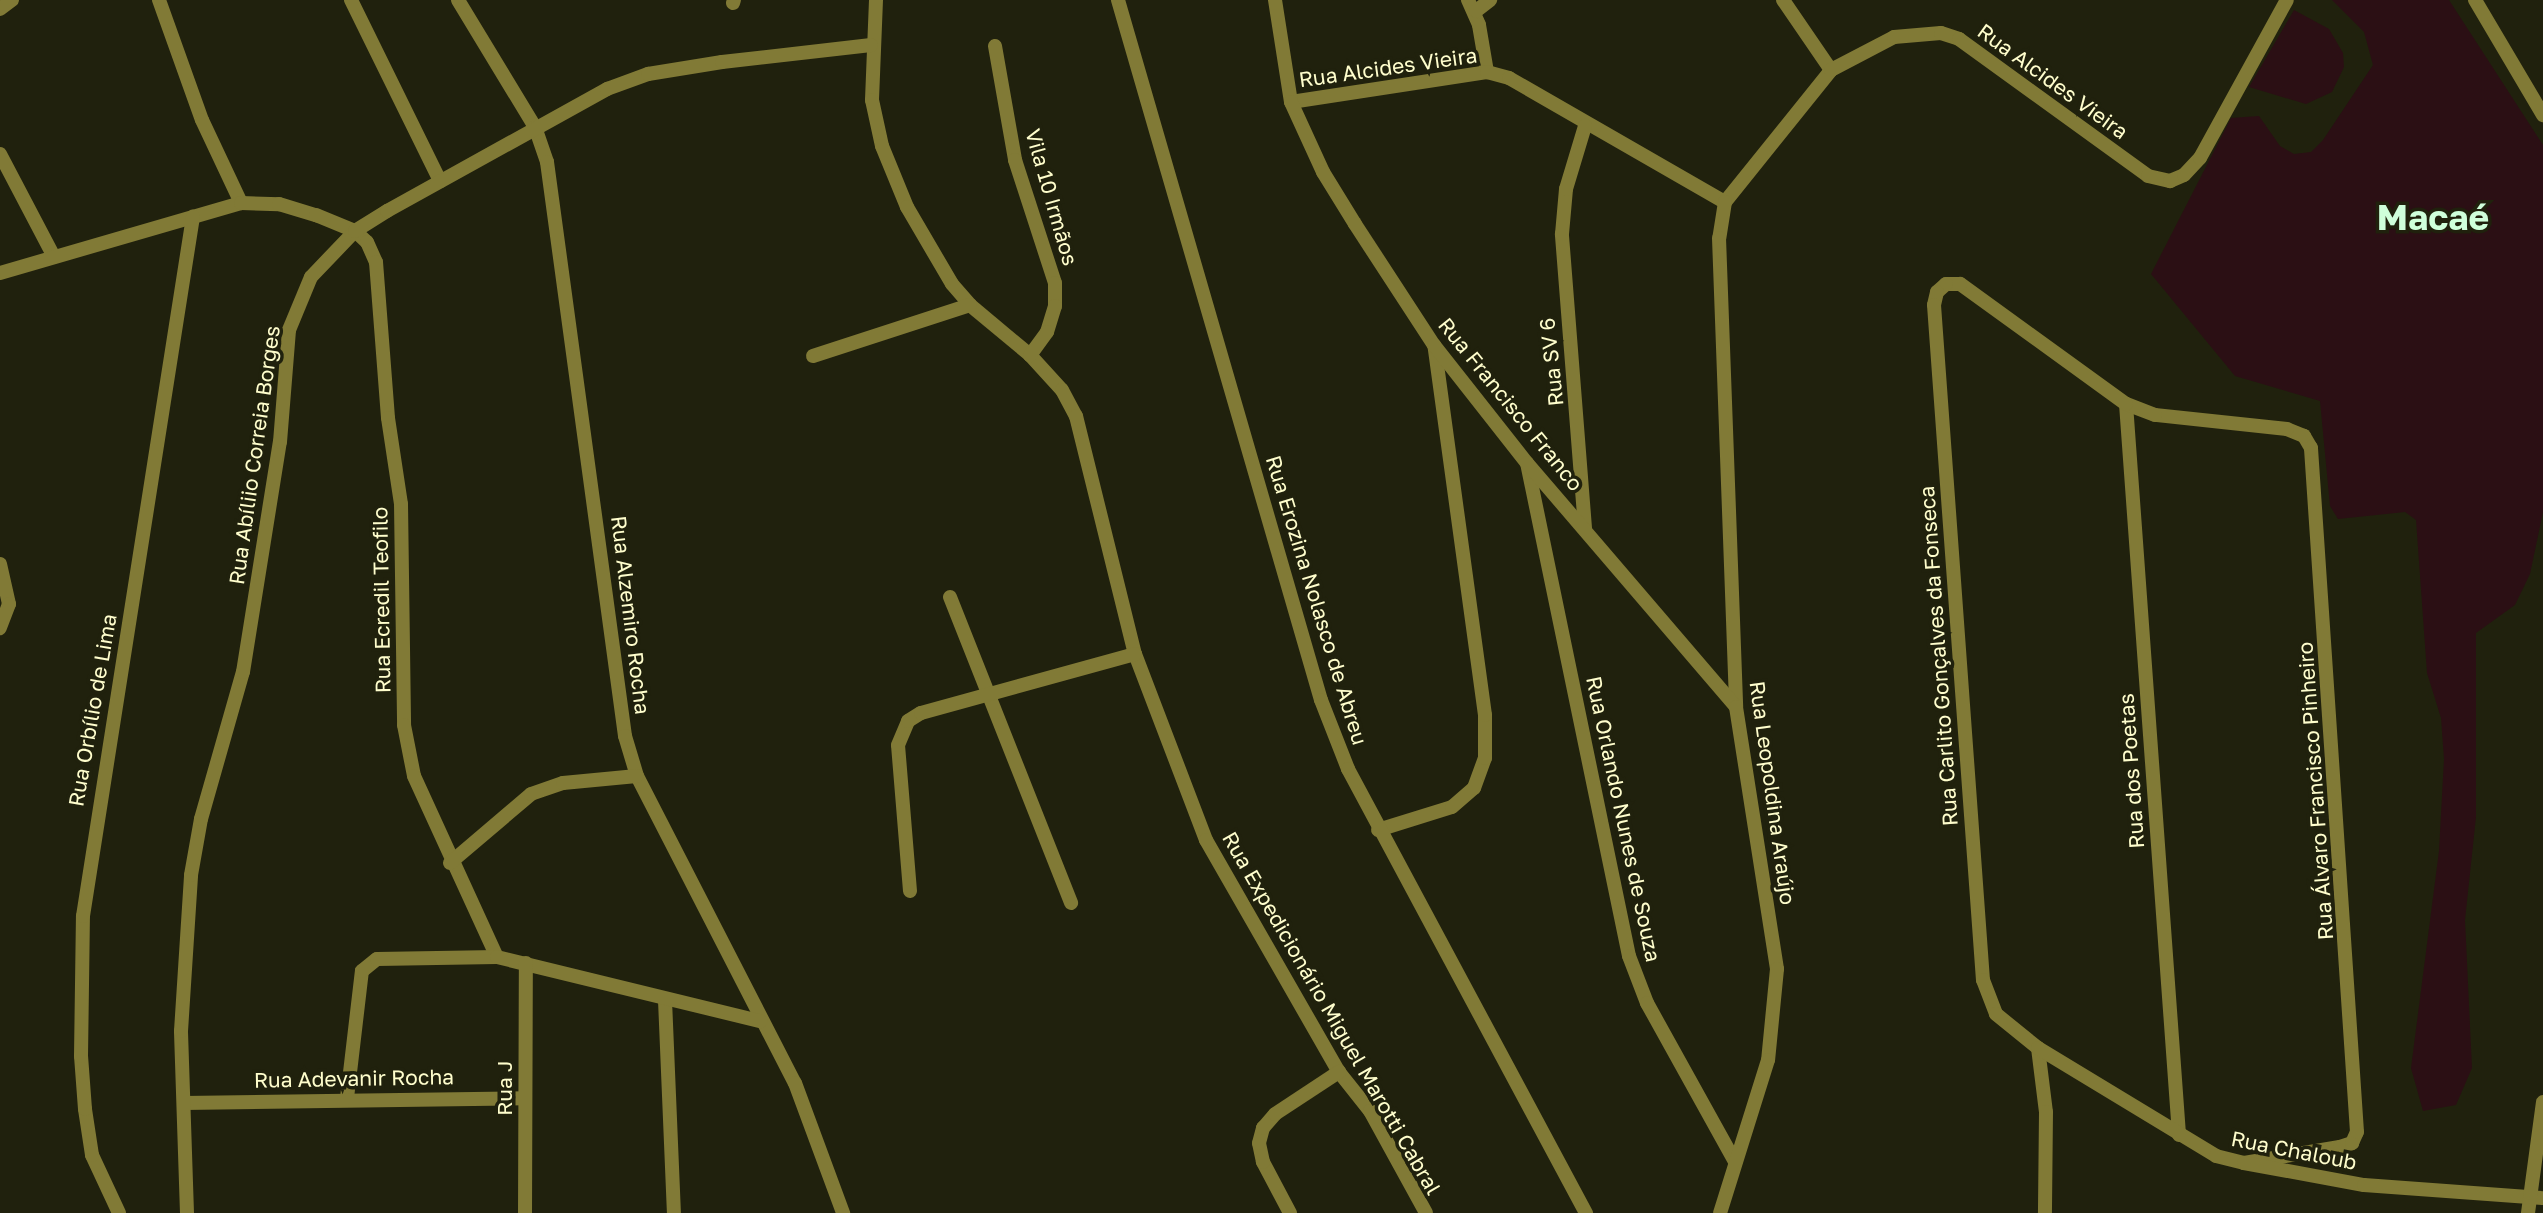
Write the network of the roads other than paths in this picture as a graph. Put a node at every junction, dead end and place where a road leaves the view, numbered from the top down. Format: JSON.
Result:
{"nodes":[{"id":1,"x":12,"y":0,"type":"edge"},
{"id":2,"x":159,"y":0,"type":"edge"},
{"id":3,"x":351,"y":0,"type":"edge"},
{"id":4,"x":458,"y":0,"type":"edge"},
{"id":5,"x":876,"y":0,"type":"edge"},
{"id":6,"x":1118,"y":0,"type":"edge"},
{"id":7,"x":1275,"y":0,"type":"edge"},
{"id":8,"x":1490,"y":0,"type":"edge"},
{"id":9,"x":1783,"y":0,"type":"edge"},
{"id":10,"x":2287,"y":0,"type":"edge"},
{"id":11,"x":2475,"y":0,"type":"edge"},
{"id":12,"x":1472,"y":6,"type":"edge"},
{"id":13,"x":0,"y":9,"type":"edge"},
{"id":14,"x":871,"y":45,"type":"junction"},
{"id":15,"x":995,"y":46,"type":"dead end"},
{"id":16,"x":1831,"y":70,"type":"junction"},
{"id":17,"x":1487,"y":72,"type":"junction"},
{"id":18,"x":1292,"y":102,"type":"junction"},
{"id":19,"x":2543,"y":114,"type":"edge"},
{"id":20,"x":1586,"y":126,"type":"junction"},
{"id":21,"x":535,"y":127,"type":"junction"},
{"id":22,"x":0,"y":154,"type":"edge"},
{"id":23,"x":440,"y":181,"type":"junction"},
{"id":24,"x":1724,"y":202,"type":"junction"},
{"id":25,"x":241,"y":203,"type":"junction"},
{"id":26,"x":193,"y":217,"type":"junction"},
{"id":27,"x":355,"y":231,"type":"junction"},
{"id":28,"x":54,"y":257,"type":"junction"},
{"id":29,"x":0,"y":273,"type":"edge"},
{"id":30,"x":970,"y":305,"type":"junction"},
{"id":31,"x":1434,"y":345,"type":"junction"},
{"id":32,"x":1030,"y":355,"type":"junction"},
{"id":33,"x":813,"y":356,"type":"dead end"},
{"id":34,"x":2126,"y":404,"type":"junction"},
{"id":35,"x":1527,"y":463,"type":"junction"},
{"id":36,"x":1585,"y":528,"type":"junction"},
{"id":37,"x":0,"y":565,"type":"edge"},
{"id":38,"x":950,"y":597,"type":"dead end"},
{"id":39,"x":0,"y":628,"type":"edge"},
{"id":40,"x":1135,"y":654,"type":"junction"},
{"id":41,"x":990,"y":695,"type":"junction"},
{"id":42,"x":1737,"y":707,"type":"junction"},
{"id":43,"x":638,"y":776,"type":"junction"},
{"id":44,"x":1378,"y":830,"type":"junction"},
{"id":45,"x":450,"y":863,"type":"junction"},
{"id":46,"x":910,"y":891,"type":"dead end"},
{"id":47,"x":1070,"y":903,"type":"dead end"},
{"id":48,"x":497,"y":957,"type":"junction"},
{"id":49,"x":526,"y":963,"type":"junction"},
{"id":50,"x":665,"y":1000,"type":"junction"},
{"id":51,"x":1996,"y":1014,"type":"joint"},
{"id":52,"x":760,"y":1021,"type":"junction"},
{"id":53,"x":2038,"y":1048,"type":"junction"},
{"id":54,"x":1339,"y":1072,"type":"junction"},
{"id":55,"x":347,"y":1098,"type":"junction"},
{"id":56,"x":525,"y":1098,"type":"junction"},
{"id":57,"x":2543,"y":1102,"type":"edge"},
{"id":58,"x":184,"y":1103,"type":"junction"},
{"id":59,"x":2179,"y":1135,"type":"junction"},
{"id":60,"x":1735,"y":1163,"type":"junction"},
{"id":61,"x":2244,"y":1163,"type":"junction"},
{"id":62,"x":2536,"y":1197,"type":"edge"},
{"id":63,"x":117,"y":1211,"type":"edge"},
{"id":64,"x":187,"y":1213,"type":"edge"},
{"id":65,"x":525,"y":1213,"type":"edge"},
{"id":66,"x":674,"y":1213,"type":"edge"},
{"id":67,"x":843,"y":1213,"type":"edge"},
{"id":68,"x":1290,"y":1213,"type":"edge"},
{"id":69,"x":1426,"y":1213,"type":"edge"},
{"id":70,"x":1586,"y":1213,"type":"edge"},
{"id":71,"x":1720,"y":1213,"type":"edge"},
{"id":72,"x":2045,"y":1213,"type":"edge"},
{"id":73,"x":2528,"y":1213,"type":"edge"}],
"edges":[{"from":1,"to":13,"type":"street"},
{"from":2,"to":25,"type":"street"},
{"from":3,"to":23,"type":"street"},
{"from":4,"to":21,"type":"street","name":"Rua Alzemiro Rocha"},
{"from":5,"to":14,"type":"street","name":"Rua Expedicionário Miguel Marotti Cabral"},
{"from":6,"to":44,"type":"street","name":"Rua Erozina Nolasco de Abreu"},
{"from":7,"to":18,"type":"street","name":"Rua Francisco Franco"},
{"from":8,"to":12,"type":"street"},
{"from":9,"to":16,"type":"street"},
{"from":10,"to":16,"type":"street","name":"Rua Alcides Vieira"},
{"from":11,"to":19,"type":"street"},
{"from":12,"to":17,"type":"street"},
{"from":14,"to":21,"type":"street","name":"Rua Abíliio Correia Borges"},
{"from":14,"to":30,"type":"street","name":"Rua Expedicionário Miguel Marotti Cabral"},
{"from":15,"to":32,"type":"street","name":"Vila 10 Irmãos"},
{"from":16,"to":24,"type":"street","name":"Rua Alcides Vieira"},
{"from":17,"to":18,"type":"street","name":"Rua Alcides Vieira"},
{"from":17,"to":20,"type":"street","name":"Rua Alcides Vieira"},
{"from":18,"to":31,"type":"street","name":"Rua Francisco Franco"},
{"from":20,"to":24,"type":"street","name":"Rua Alcides Vieira"},
{"from":20,"to":36,"type":"street","name":"Rua SV 6"},
{"from":21,"to":23,"type":"street","name":"Rua Abíliio Correia Borges"},
{"from":21,"to":43,"type":"street","name":"Rua Alzemiro Rocha"},
{"from":22,"to":28,"type":"street"},
{"from":23,"to":27,"type":"street","name":"Rua Abíliio Correia Borges"},
{"from":24,"to":42,"type":"street","name":"Rua Leopoldina Araújo"},
{"from":25,"to":26,"type":"street"},
{"from":25,"to":27,"type":"street"},
{"from":26,"to":28,"type":"street"},
{"from":26,"to":63,"type":"street","name":"Rua Orbílio de Lima"},
{"from":27,"to":45,"type":"street","name":"Rua Ecredil Teofilo"},
{"from":27,"to":58,"type":"street","name":"Rua Abíliio Correia Borges"},
{"from":28,"to":29,"type":"street"},
{"from":30,"to":32,"type":"street","name":"Rua Expedicionário Miguel Marotti Cabral"},
{"from":30,"to":33,"type":"street"},
{"from":31,"to":35,"type":"street","name":"Rua Francisco Franco"},
{"from":31,"to":44,"type":"street"},
{"from":32,"to":40,"type":"street","name":"Rua Expedicionário Miguel Marotti Cabral"},
{"from":34,"to":51,"type":"street","name":"Rua Carlito Gonçalves da Fonseca"},
{"from":34,"to":59,"type":"street","name":"Rua dos Poetas"},
{"from":34,"to":61,"type":"street","name":"Rua Álvaro Francisco Pinheiro"},
{"from":35,"to":36,"type":"street","name":"Rua Francisco Franco"},
{"from":35,"to":60,"type":"street","name":"Rua Orlando Nunes de Souza"},
{"from":36,"to":42,"type":"street","name":"Rua Francisco Franco"},
{"from":37,"to":39,"type":"street"},
{"from":38,"to":41,"type":"street"},
{"from":40,"to":41,"type":"street"},
{"from":40,"to":54,"type":"street","name":"Rua Expedicionário Miguel Marotti Cabral"},
{"from":41,"to":46,"type":"street"},
{"from":41,"to":47,"type":"street"},
{"from":42,"to":60,"type":"street","name":"Rua Leopoldina Araújo"},
{"from":43,"to":45,"type":"street"},
{"from":43,"to":52,"type":"street","name":"Rua Alzemiro Rocha"},
{"from":44,"to":70,"type":"street","name":"Rua Erozina Nolasco de Abreu"},
{"from":45,"to":48,"type":"street","name":"Rua Ecredil Teofilo"},
{"from":48,"to":49,"type":"street"},
{"from":48,"to":55,"type":"street"},
{"from":49,"to":50,"type":"street"},
{"from":49,"to":56,"type":"street","name":"Rua J"},
{"from":50,"to":52,"type":"street"},
{"from":50,"to":66,"type":"street"},
{"from":51,"to":53,"type":"street","name":"Rua Chaloub"},
{"from":52,"to":67,"type":"street","name":"Rua Alzemiro Rocha"},
{"from":53,"to":59,"type":"street","name":"Rua Chaloub"},
{"from":53,"to":72,"type":"street"},
{"from":54,"to":68,"type":"street"},
{"from":54,"to":69,"type":"street","name":"Rua Expedicionário Miguel Marotti Cabral"},
{"from":55,"to":56,"type":"street","name":"Rua Adevanir Rocha"},
{"from":55,"to":58,"type":"street","name":"Rua Adevanir Rocha"},
{"from":56,"to":65,"type":"street","name":"Rua J"},
{"from":57,"to":62,"type":"street"},
{"from":58,"to":64,"type":"street","name":"Rua Abíliio Correia Borges"},
{"from":59,"to":61,"type":"street","name":"Rua Chaloub"},
{"from":60,"to":71,"type":"street","name":"Rua Leopoldina Araújo"},
{"from":61,"to":62,"type":"street","name":"Rua Chaloub"},
{"from":62,"to":73,"type":"street"}]}
